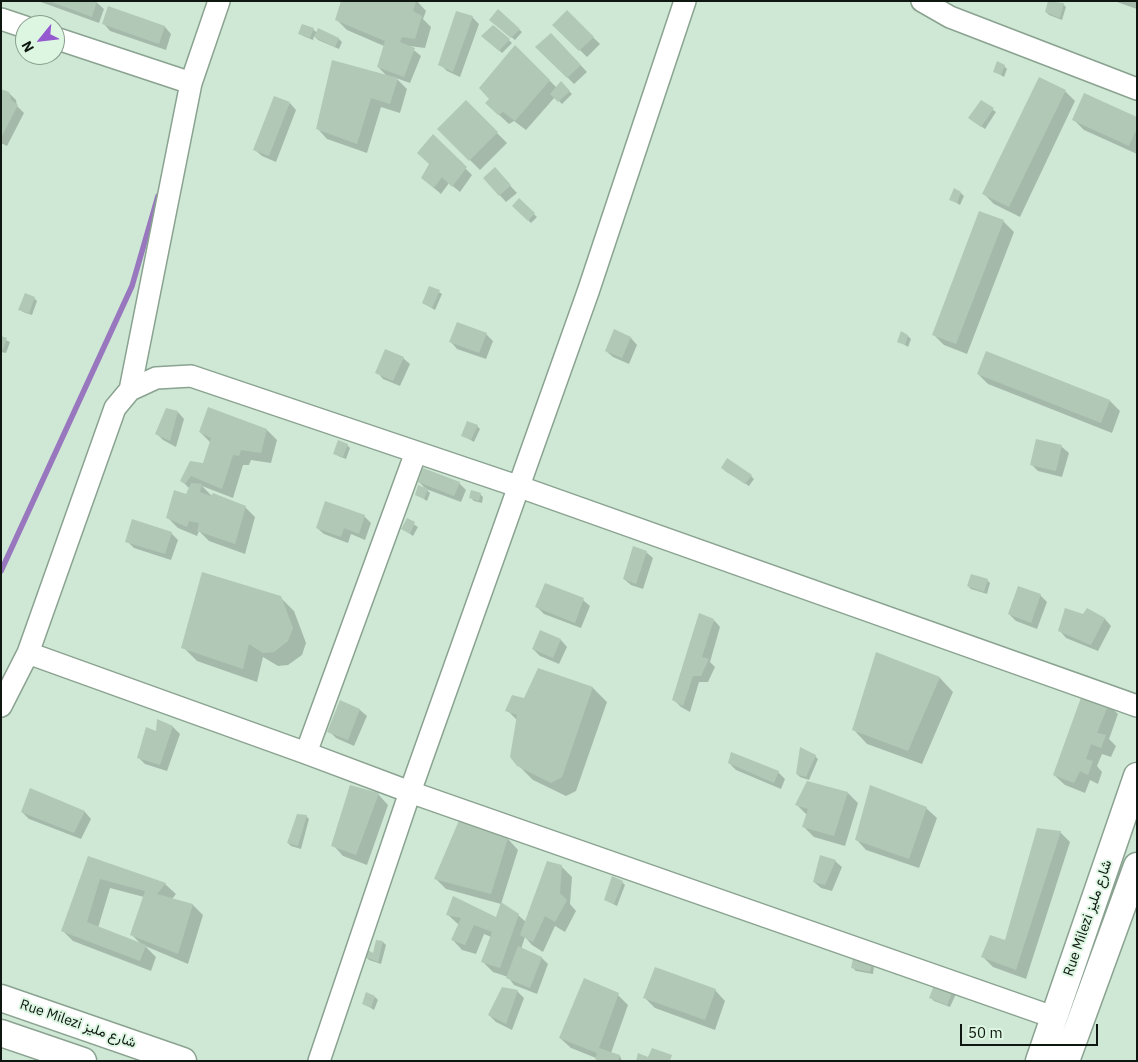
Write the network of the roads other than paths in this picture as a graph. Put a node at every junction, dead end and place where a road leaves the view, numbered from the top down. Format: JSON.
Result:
{"nodes":[{"id":1,"x":219,"y":1,"type":"edge"},
{"id":2,"x":685,"y":1,"type":"edge"},
{"id":3,"x":922,"y":1,"type":"edge"},
{"id":4,"x":1,"y":19,"type":"edge"},
{"id":5,"x":15,"y":24,"type":"edge"},
{"id":6,"x":65,"y":41,"type":"edge"},
{"id":7,"x":191,"y":83,"type":"junction"},
{"id":8,"x":1137,"y":89,"type":"edge"},
{"id":9,"x":130,"y":390,"type":"junction"},
{"id":10,"x":416,"y":452,"type":"junction"},
{"id":11,"x":520,"y":487,"type":"junction"},
{"id":12,"x":28,"y":653,"type":"junction"},
{"id":13,"x":1,"y":706,"type":"edge"},
{"id":14,"x":1137,"y":706,"type":"edge"},
{"id":15,"x":306,"y":753,"type":"junction"},
{"id":16,"x":1137,"y":776,"type":"edge"},
{"id":17,"x":410,"y":792,"type":"junction"},
{"id":18,"x":1137,"y":866,"type":"edge"},
{"id":19,"x":1,"y":998,"type":"edge"},
{"id":20,"x":1054,"y":1017,"type":"junction"},
{"id":21,"x":1,"y":1033,"type":"edge"},
{"id":22,"x":83,"y":1061,"type":"edge"},
{"id":23,"x":183,"y":1061,"type":"edge"},
{"id":24,"x":319,"y":1061,"type":"edge"},
{"id":25,"x":1039,"y":1061,"type":"edge"},
{"id":26,"x":1066,"y":1061,"type":"edge"}],
"edges":[{"from":1,"to":7,"type":"street"},
{"from":2,"to":11,"type":"street"},
{"from":3,"to":8,"type":"street"},
{"from":4,"to":5,"type":"street"},
{"from":6,"to":7,"type":"street"},
{"from":7,"to":9,"type":"street"},
{"from":9,"to":10,"type":"street"},
{"from":9,"to":12,"type":"street"},
{"from":10,"to":11,"type":"street"},
{"from":10,"to":15,"type":"street"},
{"from":11,"to":14,"type":"street"},
{"from":11,"to":17,"type":"street"},
{"from":12,"to":13,"type":"street"},
{"from":12,"to":15,"type":"street"},
{"from":15,"to":17,"type":"street"},
{"from":16,"to":20,"type":"street","name":"Rue Milezi شارع مليز"},
{"from":17,"to":20,"type":"street"},
{"from":17,"to":24,"type":"street"},
{"from":18,"to":26,"type":"street","name":"Rue Milezi شارع مليز"},
{"from":19,"to":23,"type":"street","name":"Rue Milezi شارع مليز"},
{"from":20,"to":25,"type":"street","name":"Rue Milezi شارع مليز"},
{"from":21,"to":22,"type":"street"}]}
